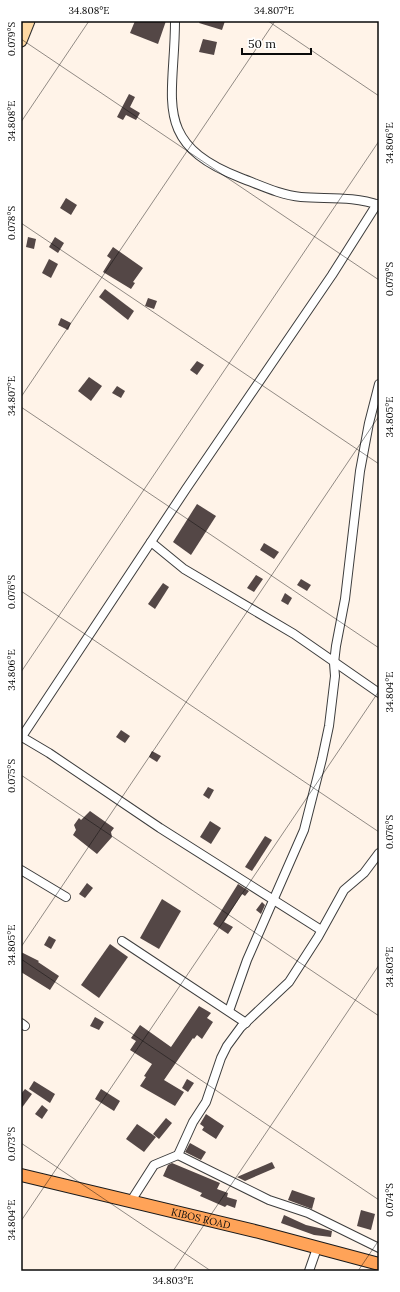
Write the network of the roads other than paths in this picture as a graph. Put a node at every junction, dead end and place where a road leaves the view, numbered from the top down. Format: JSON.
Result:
{"nodes":[{"id":1,"x":29,"y":21,"type":"edge"},
{"id":2,"x":175,"y":21,"type":"edge"},
{"id":3,"x":21,"y":41,"type":"edge"},
{"id":4,"x":378,"y":204,"type":"edge"},
{"id":5,"x":379,"y":384,"type":"edge"},
{"id":6,"x":151,"y":542,"type":"junction"},
{"id":7,"x":334,"y":663,"type":"junction"},
{"id":8,"x":379,"y":693,"type":"edge"},
{"id":9,"x":21,"y":738,"type":"edge"},
{"id":10,"x":379,"y":853,"type":"edge"},
{"id":11,"x":21,"y":870,"type":"edge"},
{"id":12,"x":66,"y":897,"type":"dead end"},
{"id":13,"x":273,"y":900,"type":"junction"},
{"id":14,"x":321,"y":930,"type":"junction"},
{"id":15,"x":122,"y":941,"type":"dead end"},
{"id":16,"x":229,"y":1011,"type":"junction"},
{"id":17,"x":246,"y":1023,"type":"junction"},
{"id":18,"x":178,"y":1155,"type":"junction"},
{"id":19,"x":21,"y":1175,"type":"edge"},
{"id":20,"x":131,"y":1201,"type":"junction"},
{"id":21,"x":317,"y":1248,"type":"junction"},
{"id":22,"x":379,"y":1248,"type":"edge"},
{"id":23,"x":379,"y":1264,"type":"edge"},
{"id":24,"x":309,"y":1271,"type":"edge"}],
"edges":[{"from":1,"to":3,"type":"main road"},
{"from":2,"to":4,"type":"street"},
{"from":4,"to":6,"type":"street"},
{"from":5,"to":7,"type":"street"},
{"from":6,"to":7,"type":"street"},
{"from":6,"to":9,"type":"street"},
{"from":7,"to":8,"type":"street"},
{"from":7,"to":13,"type":"street"},
{"from":9,"to":13,"type":"street"},
{"from":10,"to":14,"type":"street"},
{"from":11,"to":12,"type":"street"},
{"from":13,"to":14,"type":"street"},
{"from":13,"to":16,"type":"street"},
{"from":14,"to":17,"type":"street"},
{"from":15,"to":16,"type":"street"},
{"from":16,"to":17,"type":"street"},
{"from":17,"to":18,"type":"street"},
{"from":18,"to":20,"type":"street"},
{"from":18,"to":22,"type":"street"},
{"from":19,"to":20,"type":"main road","name":"KIBOS ROAD"},
{"from":20,"to":21,"type":"main road","name":"KIBOS ROAD"},
{"from":21,"to":23,"type":"main road","name":"KIBOS ROAD"},
{"from":21,"to":24,"type":"street"}]}
